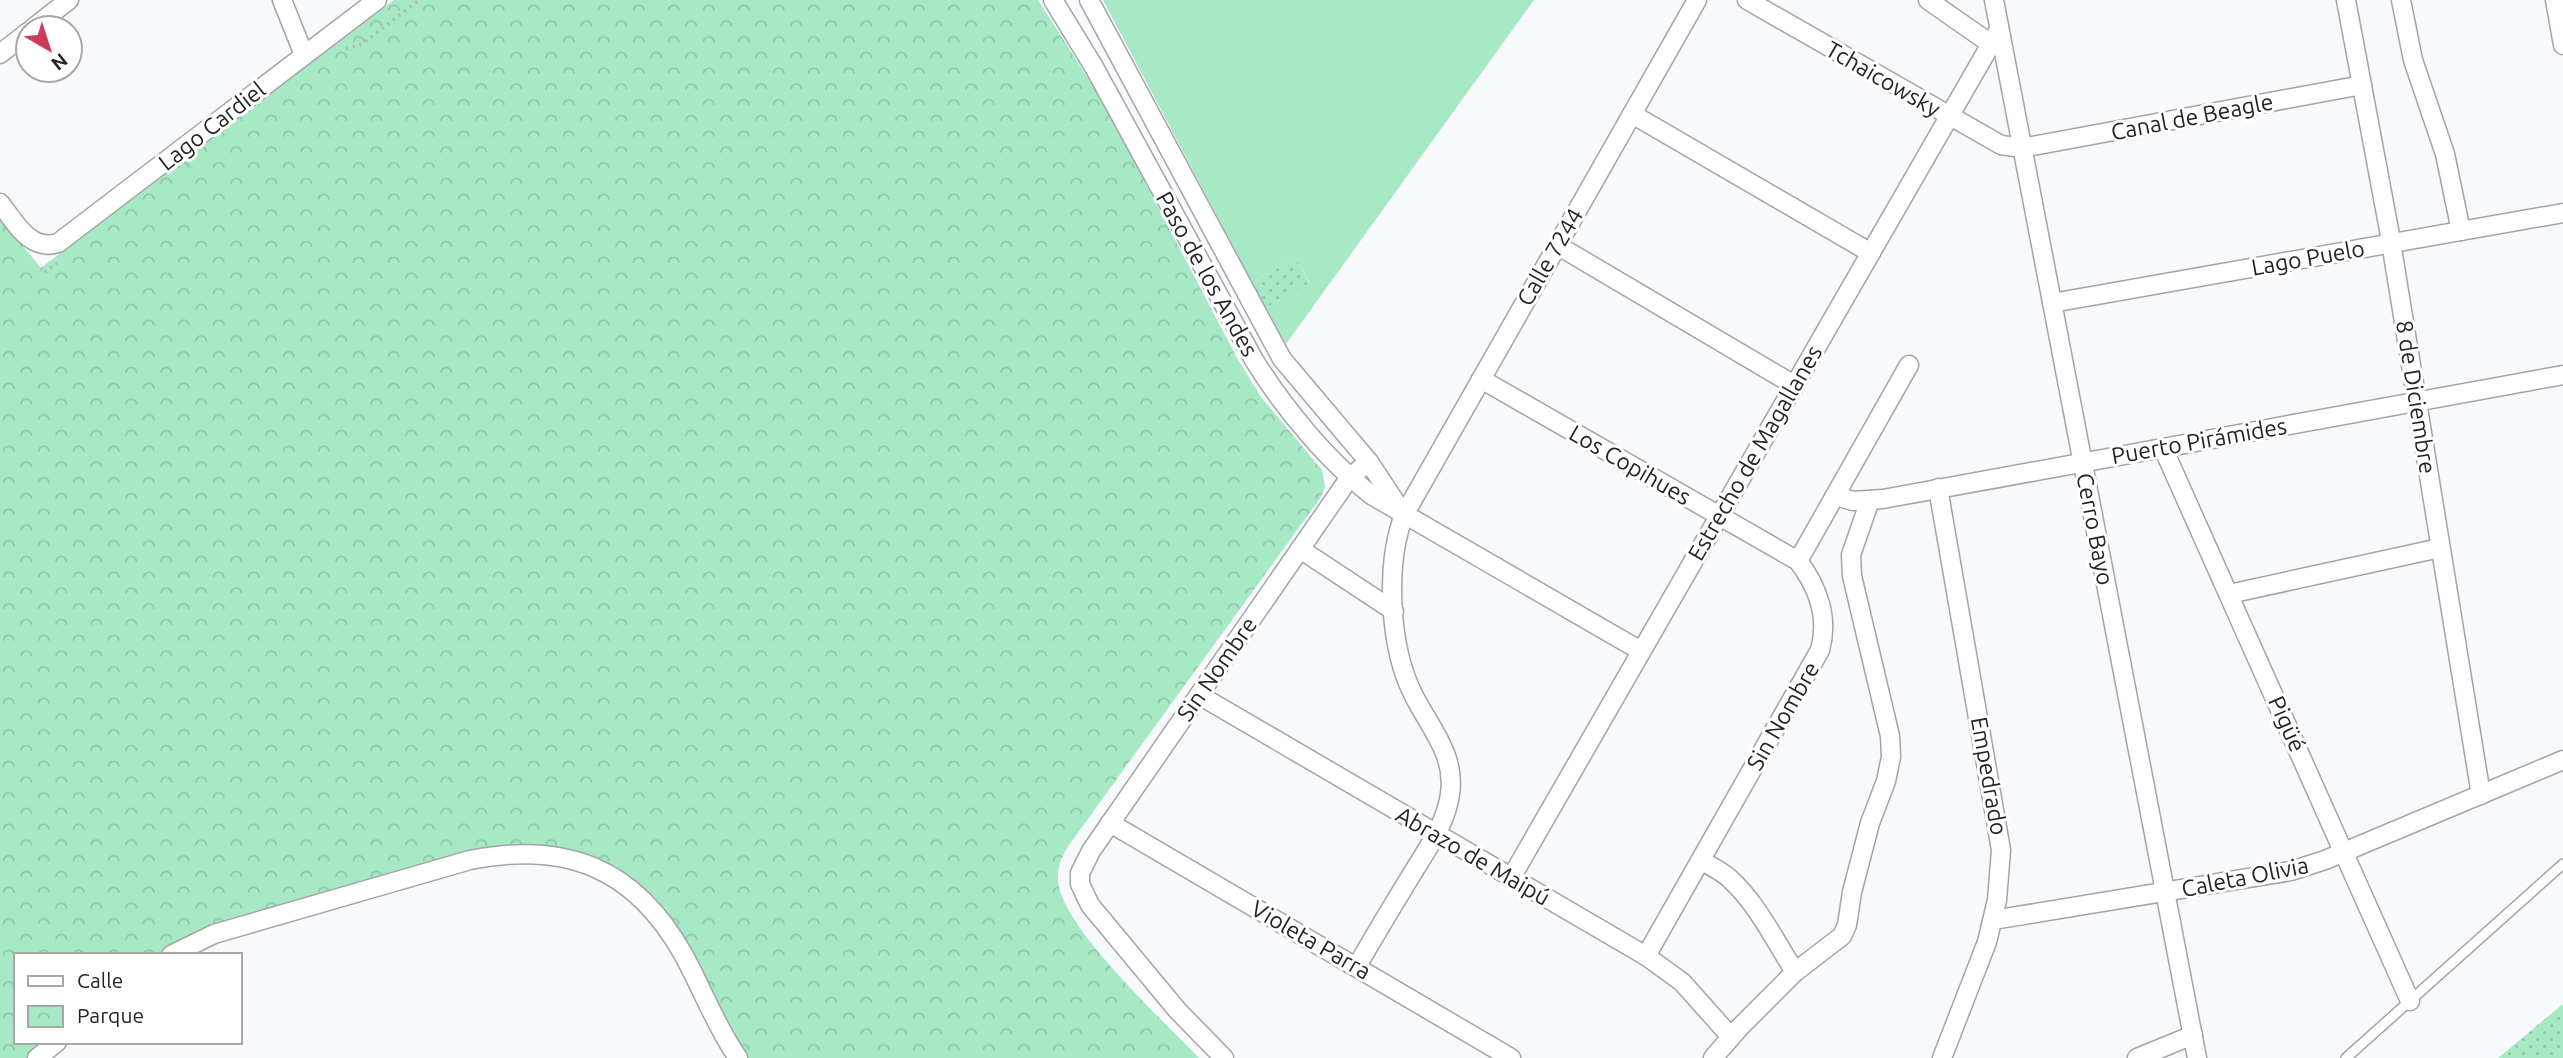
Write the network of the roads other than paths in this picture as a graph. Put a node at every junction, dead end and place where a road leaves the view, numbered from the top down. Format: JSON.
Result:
{"nodes":[{"id":1,"x":69,"y":0,"type":"edge"},
{"id":2,"x":282,"y":0,"type":"edge"},
{"id":3,"x":377,"y":0,"type":"edge"},
{"id":4,"x":1053,"y":0,"type":"edge"},
{"id":5,"x":1089,"y":0,"type":"edge"},
{"id":6,"x":1697,"y":0,"type":"edge"},
{"id":7,"x":1747,"y":0,"type":"edge"},
{"id":8,"x":1928,"y":0,"type":"edge"},
{"id":9,"x":1994,"y":0,"type":"edge"},
{"id":10,"x":2346,"y":0,"type":"edge"},
{"id":11,"x":2401,"y":0,"type":"edge"},
{"id":12,"x":2555,"y":0,"type":"edge"},
{"id":13,"x":51,"y":14,"type":"edge"},
{"id":14,"x":1995,"y":37,"type":"junction"},
{"id":15,"x":14,"y":43,"type":"edge"},
{"id":16,"x":2563,"y":45,"type":"edge"},
{"id":17,"x":0,"y":54,"type":"edge"},
{"id":18,"x":304,"y":55,"type":"junction"},
{"id":19,"x":2362,"y":85,"type":"junction"},
{"id":20,"x":1632,"y":114,"type":"junction"},
{"id":21,"x":1949,"y":117,"type":"junction"},
{"id":22,"x":2022,"y":148,"type":"junction"},
{"id":23,"x":0,"y":202,"type":"edge"},
{"id":24,"x":2563,"y":213,"type":"edge"},
{"id":25,"x":2461,"y":231,"type":"junction"},
{"id":26,"x":2391,"y":243,"type":"junction"},
{"id":27,"x":1557,"y":245,"type":"junction"},
{"id":28,"x":1871,"y":253,"type":"junction"},
{"id":29,"x":2052,"y":303,"type":"junction"},
{"id":30,"x":1909,"y":365,"type":"dead end"},
{"id":31,"x":2563,"y":375,"type":"edge"},
{"id":32,"x":1481,"y":379,"type":"junction"},
{"id":33,"x":1794,"y":385,"type":"junction"},
{"id":34,"x":2417,"y":402,"type":"junction"},
{"id":35,"x":2164,"y":447,"type":"junction"},
{"id":36,"x":1369,"y":462,"type":"junction"},
{"id":37,"x":2083,"y":462,"type":"junction"},
{"id":38,"x":1350,"y":477,"type":"junction"},
{"id":39,"x":1938,"y":488,"type":"junction"},
{"id":40,"x":1836,"y":496,"type":"junction"},
{"id":41,"x":1870,"y":500,"type":"junction"},
{"id":42,"x":1404,"y":514,"type":"junction"},
{"id":43,"x":1719,"y":516,"type":"junction"},
{"id":44,"x":2441,"y":548,"type":"junction"},
{"id":45,"x":1300,"y":549,"type":"junction"},
{"id":46,"x":1798,"y":561,"type":"junction"},
{"id":47,"x":1811,"y":577,"type":"joint"},
{"id":48,"x":2229,"y":594,"type":"junction"},
{"id":49,"x":1394,"y":611,"type":"junction"},
{"id":50,"x":1641,"y":650,"type":"junction"},
{"id":51,"x":1199,"y":695,"type":"junction"},
{"id":52,"x":2563,"y":760,"type":"edge"},
{"id":53,"x":2480,"y":795,"type":"junction"},
{"id":54,"x":1110,"y":823,"type":"junction"},
{"id":55,"x":1436,"y":834,"type":"junction"},
{"id":56,"x":2344,"y":852,"type":"junction"},
{"id":57,"x":1701,"y":860,"type":"junction"},
{"id":58,"x":2563,"y":864,"type":"edge"},
{"id":59,"x":1511,"y":878,"type":"junction"},
{"id":60,"x":2165,"y":892,"type":"junction"},
{"id":61,"x":1993,"y":920,"type":"junction"},
{"id":62,"x":175,"y":953,"type":"edge"},
{"id":63,"x":1646,"y":956,"type":"junction"},
{"id":64,"x":1357,"y":966,"type":"junction"},
{"id":65,"x":1795,"y":972,"type":"junction"},
{"id":66,"x":2410,"y":1001,"type":"junction"},
{"id":67,"x":2193,"y":1035,"type":"junction"},
{"id":68,"x":1731,"y":1037,"type":"junction"},
{"id":69,"x":54,"y":1044,"type":"edge"},
{"id":70,"x":37,"y":1058,"type":"edge"},
{"id":71,"x":738,"y":1058,"type":"edge"},
{"id":72,"x":1224,"y":1058,"type":"edge"},
{"id":73,"x":1511,"y":1058,"type":"edge"},
{"id":74,"x":1713,"y":1058,"type":"edge"},
{"id":75,"x":1942,"y":1058,"type":"edge"},
{"id":76,"x":2137,"y":1058,"type":"edge"},
{"id":77,"x":2197,"y":1058,"type":"edge"},
{"id":78,"x":2346,"y":1058,"type":"edge"}],
"edges":[{"from":1,"to":13,"type":"street"},
{"from":2,"to":18,"type":"street"},
{"from":3,"to":18,"type":"street","name":"Lago Cardiel"},
{"from":4,"to":38,"type":"street","name":"Paso de los Andes"},
{"from":5,"to":36,"type":"street","name":"Paso de los Andes"},
{"from":6,"to":20,"type":"street","name":"Calle 7244"},
{"from":7,"to":21,"type":"street","name":"Tchaicowsky"},
{"from":8,"to":14,"type":"street"},
{"from":9,"to":14,"type":"street","name":"Cerro Bayo"},
{"from":10,"to":19,"type":"street","name":"8 de Diciembre"},
{"from":11,"to":25,"type":"street"},
{"from":12,"to":16,"type":"street"},
{"from":14,"to":21,"type":"street","name":"Estrecho de Magallanes"},
{"from":14,"to":22,"type":"street","name":"Cerro Bayo"},
{"from":15,"to":17,"type":"street"},
{"from":18,"to":23,"type":"street","name":"Lago Cardiel"},
{"from":19,"to":22,"type":"street","name":"Canal de Beagle"},
{"from":19,"to":26,"type":"street","name":"8 de Diciembre"},
{"from":20,"to":27,"type":"street","name":"Calle 7244"},
{"from":20,"to":28,"type":"street"},
{"from":21,"to":22,"type":"street","name":"Tchaicowsky"},
{"from":21,"to":28,"type":"street","name":"Estrecho de Magallanes"},
{"from":22,"to":29,"type":"street","name":"Cerro Bayo"},
{"from":24,"to":25,"type":"street","name":"Lago Puelo"},
{"from":25,"to":26,"type":"street","name":"Lago Puelo"},
{"from":26,"to":29,"type":"street","name":"Lago Puelo"},
{"from":26,"to":34,"type":"street","name":"8 de Diciembre"},
{"from":27,"to":32,"type":"street","name":"Calle 7244"},
{"from":27,"to":33,"type":"street"},
{"from":28,"to":33,"type":"street","name":"Estrecho de Magallanes"},
{"from":29,"to":37,"type":"street","name":"Cerro Bayo"},
{"from":30,"to":40,"type":"street"},
{"from":31,"to":34,"type":"street","name":"Puerto Pirámides"},
{"from":32,"to":42,"type":"street","name":"Calle 7244"},
{"from":32,"to":43,"type":"street","name":"Los Copihues"},
{"from":33,"to":43,"type":"street","name":"Estrecho de Magallanes"},
{"from":34,"to":35,"type":"street","name":"Puerto Pirámides"},
{"from":34,"to":44,"type":"street","name":"8 de Diciembre"},
{"from":35,"to":37,"type":"street","name":"Puerto Pirámides"},
{"from":35,"to":48,"type":"street","name":"Pigüé"},
{"from":36,"to":38,"type":"street","name":"Sin Nombre"},
{"from":36,"to":42,"type":"street","name":"Paso de los Andes"},
{"from":37,"to":39,"type":"street","name":"Puerto Pirámides"},
{"from":37,"to":60,"type":"street","name":"Cerro Bayo"},
{"from":38,"to":42,"type":"street","name":"Paso de los Andes"},
{"from":38,"to":45,"type":"street","name":"Sin Nombre"},
{"from":39,"to":41,"type":"street","name":"Puerto Pirámides"},
{"from":39,"to":61,"type":"street","name":"Empedrado"},
{"from":40,"to":41,"type":"street","name":"Puerto Pirámides"},
{"from":40,"to":46,"type":"street"},
{"from":41,"to":65,"type":"street"},
{"from":42,"to":49,"type":"street"},
{"from":42,"to":50,"type":"street","name":"Paso de los Andes"},
{"from":43,"to":46,"type":"street","name":"Los Copihues"},
{"from":43,"to":50,"type":"street","name":"Estrecho de Magallanes"},
{"from":44,"to":48,"type":"street"},
{"from":44,"to":53,"type":"street","name":"8 de Diciembre"},
{"from":45,"to":49,"type":"street"},
{"from":45,"to":51,"type":"street","name":"Sin Nombre"},
{"from":46,"to":47,"type":"street","name":"Los Copihues"},
{"from":47,"to":57,"type":"street","name":"Sin Nombre"},
{"from":48,"to":56,"type":"street","name":"Pigüé"},
{"from":49,"to":55,"type":"street"},
{"from":50,"to":59,"type":"street","name":"Estrecho de Magallanes"},
{"from":51,"to":54,"type":"street","name":"Sin Nombre"},
{"from":51,"to":55,"type":"street","name":"Abrazo de Maipú"},
{"from":52,"to":53,"type":"street","name":"Caleta Olivia"},
{"from":53,"to":56,"type":"street","name":"Caleta Olivia"},
{"from":54,"to":64,"type":"street","name":"Violeta Parra"},
{"from":54,"to":72,"type":"street","name":"Sin Nombre"},
{"from":55,"to":59,"type":"street","name":"Abrazo de Maipú"},
{"from":55,"to":64,"type":"street"},
{"from":56,"to":60,"type":"street","name":"Caleta Olivia"},
{"from":56,"to":66,"type":"street","name":"Pigüé"},
{"from":57,"to":63,"type":"street","name":"Sin Nombre"},
{"from":57,"to":65,"type":"street"},
{"from":58,"to":66,"type":"lane"},
{"from":59,"to":63,"type":"street","name":"Abrazo de Maipú"},
{"from":60,"to":61,"type":"street","name":"Caleta Olivia"},
{"from":60,"to":67,"type":"street","name":"Cerro Bayo"},
{"from":61,"to":75,"type":"street","name":"Empedrado"},
{"from":62,"to":71,"type":"street"},
{"from":63,"to":68,"type":"street","name":"Abrazo de Maipú"},
{"from":64,"to":73,"type":"street","name":"Violeta Parra"},
{"from":65,"to":68,"type":"street"},
{"from":66,"to":78,"type":"lane"},
{"from":67,"to":76,"type":"street"},
{"from":67,"to":77,"type":"street","name":"Cerro Bayo"},
{"from":68,"to":74,"type":"street"},
{"from":69,"to":70,"type":"street"}]}
